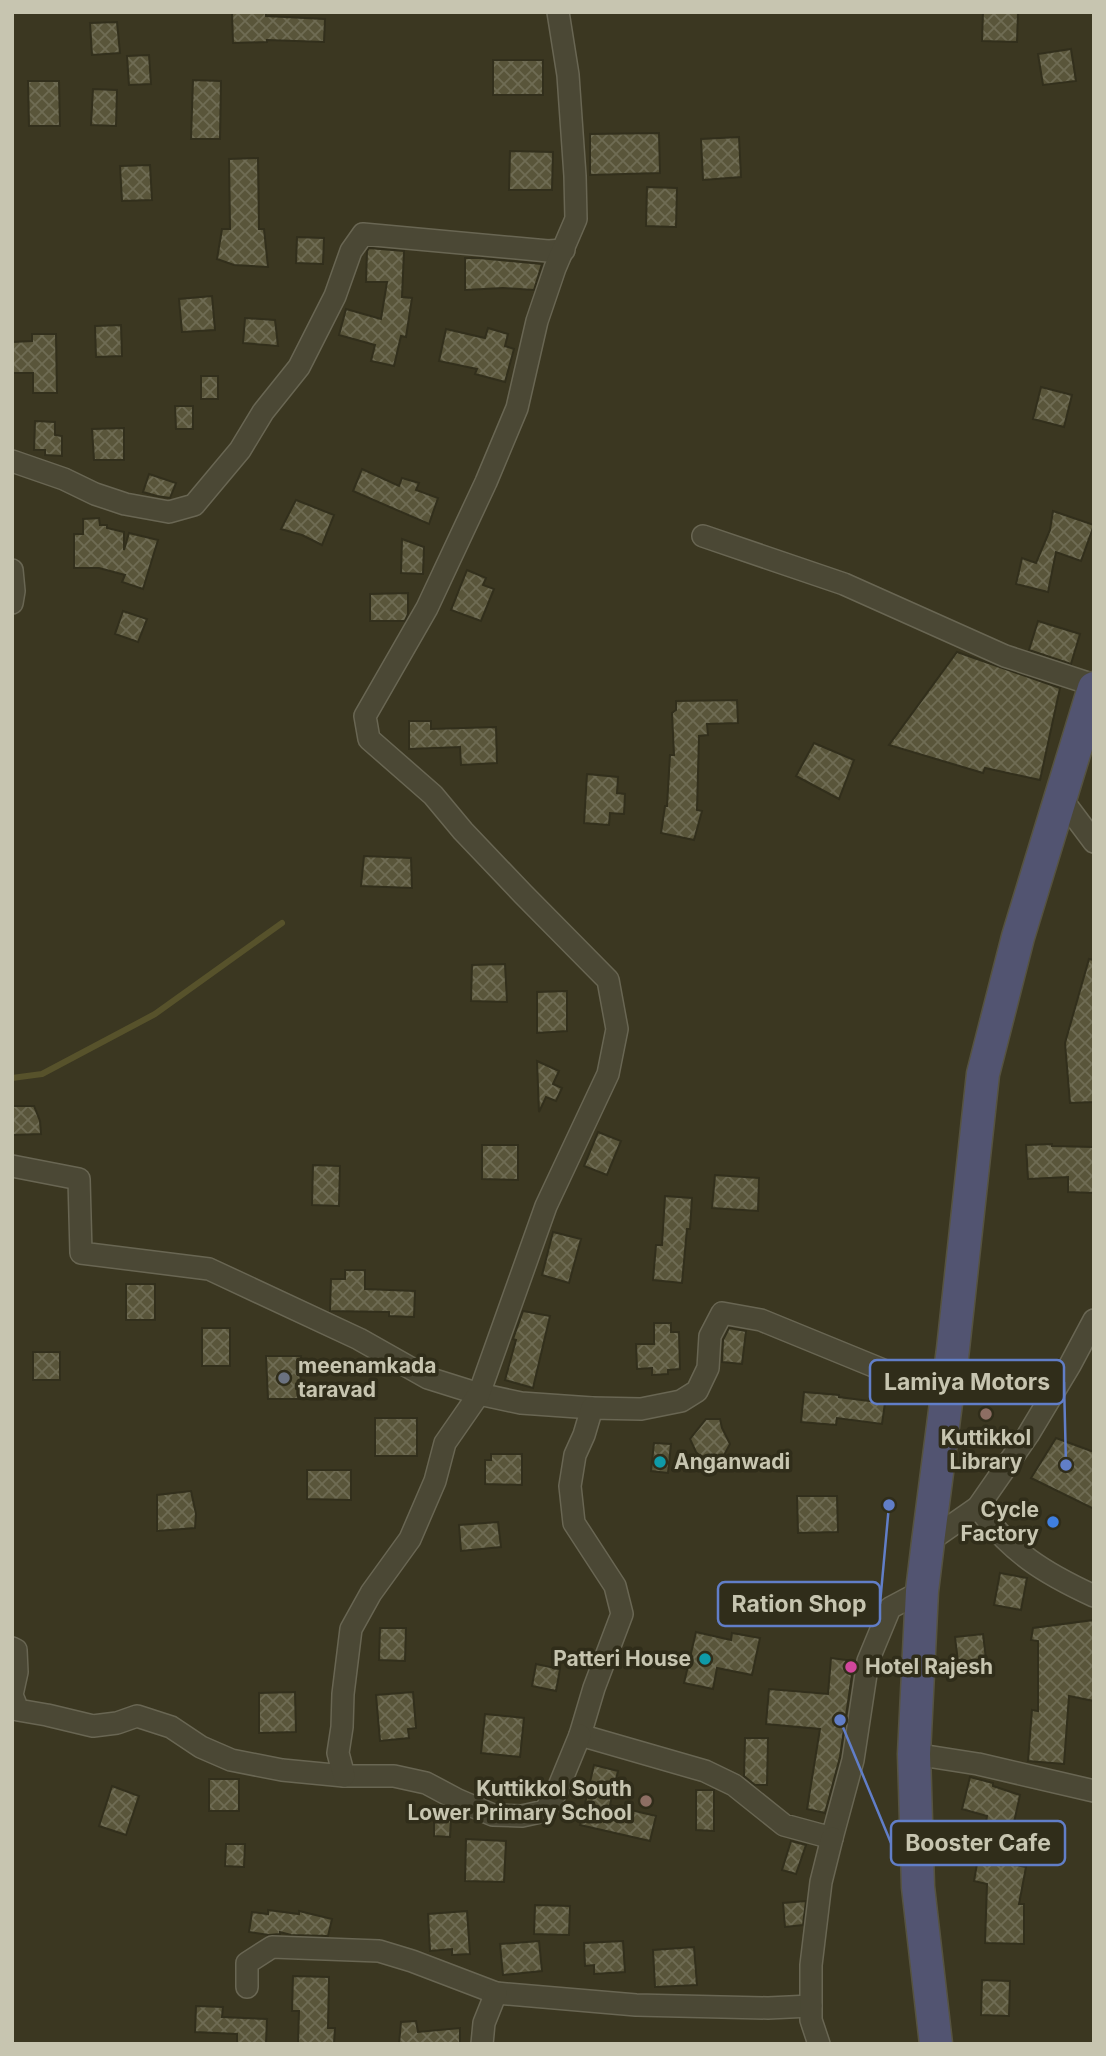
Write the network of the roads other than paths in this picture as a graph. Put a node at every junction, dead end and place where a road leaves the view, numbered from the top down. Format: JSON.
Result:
{"nodes":[{"id":1,"x":558,"y":12,"type":"edge"},
{"id":2,"x":564,"y":250,"type":"junction"},
{"id":3,"x":13,"y":463,"type":"edge"},
{"id":4,"x":703,"y":536,"type":"dead end"},
{"id":5,"x":12,"y":570,"type":"edge"},
{"id":6,"x":12,"y":603,"type":"edge"},
{"id":7,"x":1094,"y":686,"type":"edge"},
{"id":8,"x":1061,"y":799,"type":"junction"},
{"id":9,"x":1094,"y":842,"type":"edge"},
{"id":10,"x":12,"y":1166,"type":"edge"},
{"id":11,"x":1094,"y":1320,"type":"edge"},
{"id":12,"x":947,"y":1387,"type":"junction"},
{"id":13,"x":479,"y":1394,"type":"junction"},
{"id":14,"x":592,"y":1408,"type":"junction"},
{"id":15,"x":978,"y":1507,"type":"junction"},
{"id":16,"x":928,"y":1542,"type":"junction"},
{"id":17,"x":922,"y":1591,"type":"junction"},
{"id":18,"x":1094,"y":1596,"type":"edge"},
{"id":19,"x":12,"y":1648,"type":"edge"},
{"id":20,"x":580,"y":1735,"type":"junction"},
{"id":21,"x":914,"y":1754,"type":"junction"},
{"id":22,"x":344,"y":1776,"type":"junction"},
{"id":23,"x":1094,"y":1791,"type":"edge"},
{"id":24,"x":832,"y":1838,"type":"junction"},
{"id":25,"x":247,"y":1987,"type":"dead end"},
{"id":26,"x":496,"y":1993,"type":"junction"},
{"id":27,"x":811,"y":2006,"type":"junction"},
{"id":28,"x":482,"y":2044,"type":"edge"},
{"id":29,"x":819,"y":2044,"type":"edge"},
{"id":30,"x":936,"y":2044,"type":"edge"}],
"edges":[{"from":1,"to":2,"type":"street"},
{"from":2,"to":3,"type":"street"},
{"from":2,"to":13,"type":"street"},
{"from":4,"to":7,"type":"street"},
{"from":5,"to":6,"type":"street"},
{"from":7,"to":8,"type":"highway"},
{"from":8,"to":9,"type":"street"},
{"from":8,"to":12,"type":"highway"},
{"from":10,"to":13,"type":"street"},
{"from":11,"to":15,"type":"street"},
{"from":12,"to":14,"type":"street"},
{"from":12,"to":16,"type":"highway"},
{"from":13,"to":14,"type":"street"},
{"from":13,"to":22,"type":"street"},
{"from":14,"to":20,"type":"street"},
{"from":15,"to":16,"type":"street"},
{"from":15,"to":18,"type":"street"},
{"from":16,"to":17,"type":"highway"},
{"from":17,"to":21,"type":"highway"},
{"from":17,"to":24,"type":"street"},
{"from":19,"to":22,"type":"street"},
{"from":20,"to":22,"type":"street"},
{"from":20,"to":24,"type":"street"},
{"from":21,"to":23,"type":"street"},
{"from":21,"to":30,"type":"highway"},
{"from":24,"to":27,"type":"street"},
{"from":25,"to":26,"type":"street"},
{"from":26,"to":27,"type":"street"},
{"from":26,"to":28,"type":"street"},
{"from":27,"to":29,"type":"street"}]}
